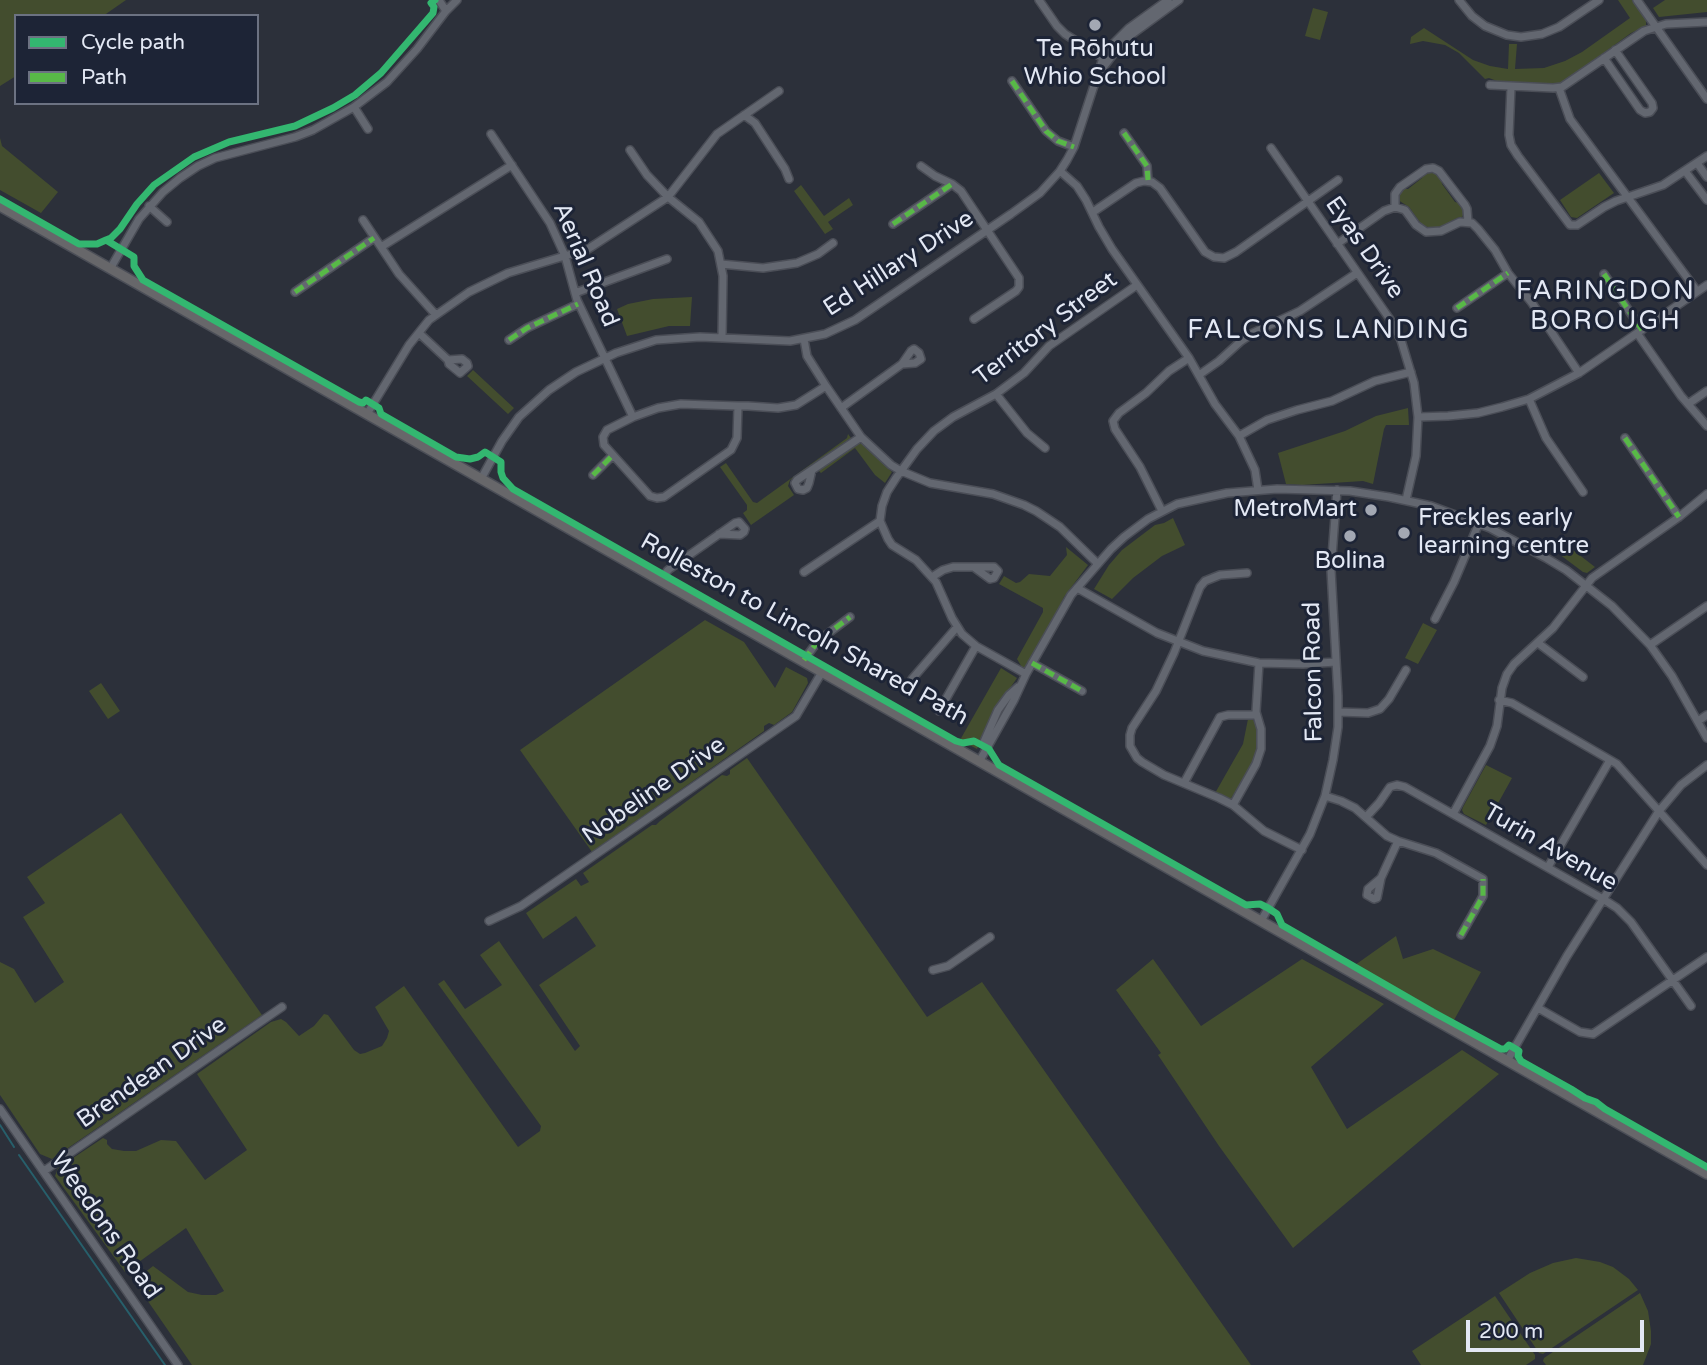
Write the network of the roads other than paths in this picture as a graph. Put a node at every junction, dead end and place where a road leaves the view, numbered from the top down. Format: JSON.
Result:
{"nodes":[{"id":1,"x":439,"y":0,"type":"edge"},
{"id":2,"x":457,"y":0,"type":"edge"},
{"id":3,"x":1039,"y":0,"type":"edge"},
{"id":4,"x":1168,"y":0,"type":"edge"},
{"id":5,"x":1179,"y":0,"type":"edge"},
{"id":6,"x":1459,"y":0,"type":"edge"},
{"id":7,"x":1599,"y":0,"type":"edge"},
{"id":8,"x":1637,"y":0,"type":"edge"},
{"id":9,"x":446,"y":11,"type":"junction"},
{"id":10,"x":1707,"y":22,"type":"edge"},
{"id":11,"x":1656,"y":26,"type":"junction"},
{"id":12,"x":1615,"y":50,"type":"junction"},
{"id":13,"x":1604,"y":58,"type":"junction"},
{"id":14,"x":1105,"y":59,"type":"junction"},
{"id":15,"x":1012,"y":81,"type":"dead end"},
{"id":16,"x":1639,"y":84,"type":"junction"},
{"id":17,"x":1490,"y":85,"type":"dead end"},
{"id":18,"x":1511,"y":87,"type":"junction"},
{"id":19,"x":1559,"y":88,"type":"junction"},
{"id":20,"x":779,"y":91,"type":"dead end"},
{"id":21,"x":1627,"y":92,"type":"junction"},
{"id":22,"x":1707,"y":99,"type":"edge"},
{"id":23,"x":354,"y":107,"type":"junction"},
{"id":24,"x":744,"y":115,"type":"junction"},
{"id":25,"x":368,"y":129,"type":"dead end"},
{"id":26,"x":1124,"y":133,"type":"dead end"},
{"id":27,"x":491,"y":134,"type":"dead end"},
{"id":28,"x":1074,"y":147,"type":"junction"},
{"id":29,"x":1271,"y":148,"type":"dead end"},
{"id":30,"x":630,"y":149,"type":"dead end"},
{"id":31,"x":1707,"y":156,"type":"edge"},
{"id":32,"x":1697,"y":163,"type":"junction"},
{"id":33,"x":512,"y":165,"type":"junction"},
{"id":34,"x":921,"y":166,"type":"dead end"},
{"id":35,"x":1060,"y":171,"type":"junction"},
{"id":36,"x":1685,"y":171,"type":"junction"},
{"id":37,"x":1707,"y":177,"type":"edge"},
{"id":38,"x":789,"y":179,"type":"dead end"},
{"id":39,"x":1148,"y":180,"type":"junction"},
{"id":40,"x":1338,"y":180,"type":"dead end"},
{"id":41,"x":952,"y":184,"type":"junction"},
{"id":42,"x":668,"y":197,"type":"junction"},
{"id":43,"x":1628,"y":197,"type":"junction"},
{"id":44,"x":1707,"y":200,"type":"edge"},
{"id":45,"x":1308,"y":201,"type":"junction"},
{"id":46,"x":0,"y":206,"type":"edge"},
{"id":47,"x":149,"y":206,"type":"junction"},
{"id":48,"x":1395,"y":207,"type":"junction"},
{"id":49,"x":1093,"y":212,"type":"junction"},
{"id":50,"x":363,"y":220,"type":"dead end"},
{"id":51,"x":167,"y":222,"type":"dead end"},
{"id":52,"x":1468,"y":222,"type":"junction"},
{"id":53,"x":893,"y":224,"type":"dead end"},
{"id":54,"x":987,"y":229,"type":"junction"},
{"id":55,"x":374,"y":238,"type":"junction"},
{"id":56,"x":833,"y":243,"type":"dead end"},
{"id":57,"x":1337,"y":244,"type":"junction"},
{"id":58,"x":381,"y":247,"type":"junction"},
{"id":59,"x":565,"y":256,"type":"junction"},
{"id":60,"x":667,"y":259,"type":"dead end"},
{"id":61,"x":721,"y":264,"type":"junction"},
{"id":62,"x":110,"y":269,"type":"junction"},
{"id":63,"x":1357,"y":273,"type":"junction"},
{"id":64,"x":1508,"y":273,"type":"junction"},
{"id":65,"x":1604,"y":274,"type":"dead end"},
{"id":66,"x":1137,"y":285,"type":"junction"},
{"id":67,"x":1707,"y":285,"type":"edge"},
{"id":68,"x":1697,"y":291,"type":"junction"},
{"id":69,"x":295,"y":292,"type":"dead end"},
{"id":70,"x":575,"y":293,"type":"junction"},
{"id":71,"x":579,"y":304,"type":"junction"},
{"id":72,"x":1457,"y":308,"type":"dead end"},
{"id":73,"x":436,"y":315,"type":"junction"},
{"id":74,"x":974,"y":319,"type":"dead end"},
{"id":75,"x":1640,"y":331,"type":"junction"},
{"id":76,"x":419,"y":333,"type":"junction"},
{"id":77,"x":722,"y":338,"type":"junction"},
{"id":78,"x":804,"y":339,"type":"junction"},
{"id":79,"x":509,"y":341,"type":"dead end"},
{"id":80,"x":605,"y":358,"type":"junction"},
{"id":81,"x":1189,"y":358,"type":"junction"},
{"id":82,"x":448,"y":360,"type":"dead end"},
{"id":83,"x":902,"y":364,"type":"dead end"},
{"id":84,"x":1412,"y":372,"type":"junction"},
{"id":85,"x":1579,"y":373,"type":"junction"},
{"id":86,"x":1199,"y":375,"type":"junction"},
{"id":87,"x":826,"y":386,"type":"junction"},
{"id":88,"x":1707,"y":391,"type":"edge"},
{"id":89,"x":996,"y":394,"type":"junction"},
{"id":90,"x":1529,"y":399,"type":"junction"},
{"id":91,"x":1688,"y":404,"type":"junction"},
{"id":92,"x":738,"y":406,"type":"junction"},
{"id":93,"x":841,"y":408,"type":"junction"},
{"id":94,"x":367,"y":414,"type":"junction"},
{"id":95,"x":633,"y":416,"type":"junction"},
{"id":96,"x":1418,"y":418,"type":"junction"},
{"id":97,"x":1707,"y":426,"type":"edge"},
{"id":98,"x":1239,"y":436,"type":"junction"},
{"id":99,"x":861,"y":437,"type":"junction"},
{"id":100,"x":1625,"y":438,"type":"dead end"},
{"id":101,"x":1045,"y":448,"type":"dead end"},
{"id":102,"x":613,"y":456,"type":"junction"},
{"id":103,"x":812,"y":470,"type":"dead end"},
{"id":104,"x":901,"y":471,"type":"junction"},
{"id":105,"x":593,"y":475,"type":"dead end"},
{"id":106,"x":481,"y":479,"type":"junction"},
{"id":107,"x":1258,"y":490,"type":"junction"},
{"id":108,"x":1337,"y":490,"type":"junction"},
{"id":109,"x":1583,"y":492,"type":"dead end"},
{"id":110,"x":1707,"y":494,"type":"edge"},
{"id":111,"x":1406,"y":500,"type":"junction"},
{"id":112,"x":1162,"y":511,"type":"junction"},
{"id":113,"x":1679,"y":517,"type":"junction"},
{"id":114,"x":880,"y":521,"type":"junction"},
{"id":115,"x":1479,"y":523,"type":"junction"},
{"id":116,"x":719,"y":534,"type":"dead end"},
{"id":117,"x":1098,"y":564,"type":"junction"},
{"id":118,"x":975,"y":568,"type":"dead end"},
{"id":119,"x":804,"y":572,"type":"dead end"},
{"id":120,"x":1247,"y":573,"type":"dead end"},
{"id":121,"x":932,"y":577,"type":"junction"},
{"id":122,"x":661,"y":581,"type":"junction"},
{"id":123,"x":1585,"y":585,"type":"junction"},
{"id":124,"x":1077,"y":587,"type":"junction"},
{"id":125,"x":1707,"y":606,"type":"edge"},
{"id":126,"x":850,"y":617,"type":"dead end"},
{"id":127,"x":1435,"y":619,"type":"dead end"},
{"id":128,"x":957,"y":627,"type":"junction"},
{"id":129,"x":1178,"y":642,"type":"junction"},
{"id":130,"x":1538,"y":643,"type":"junction"},
{"id":131,"x":1650,"y":645,"type":"junction"},
{"id":132,"x":976,"y":646,"type":"junction"},
{"id":133,"x":803,"y":662,"type":"junction"},
{"id":134,"x":1336,"y":662,"type":"junction"},
{"id":135,"x":1032,"y":663,"type":"junction"},
{"id":136,"x":1259,"y":663,"type":"junction"},
{"id":137,"x":1406,"y":670,"type":"dead end"},
{"id":138,"x":822,"y":672,"type":"junction"},
{"id":139,"x":1026,"y":674,"type":"junction"},
{"id":140,"x":1583,"y":677,"type":"dead end"},
{"id":141,"x":912,"y":678,"type":"dead end"},
{"id":142,"x":1082,"y":691,"type":"dead end"},
{"id":143,"x":1499,"y":700,"type":"junction"},
{"id":144,"x":939,"y":710,"type":"dead end"},
{"id":145,"x":1338,"y":712,"type":"junction"},
{"id":146,"x":1256,"y":715,"type":"junction"},
{"id":147,"x":1707,"y":715,"type":"edge"},
{"id":148,"x":1698,"y":721,"type":"junction"},
{"id":149,"x":1707,"y":738,"type":"edge"},
{"id":150,"x":977,"y":760,"type":"junction"},
{"id":151,"x":1610,"y":760,"type":"junction"},
{"id":152,"x":1707,"y":765,"type":"edge"},
{"id":153,"x":1184,"y":783,"type":"junction"},
{"id":154,"x":1325,"y":796,"type":"junction"},
{"id":155,"x":1233,"y":805,"type":"junction"},
{"id":156,"x":1659,"y":811,"type":"junction"},
{"id":157,"x":1453,"y":814,"type":"junction"},
{"id":158,"x":1366,"y":817,"type":"junction"},
{"id":159,"x":1398,"y":841,"type":"junction"},
{"id":160,"x":1302,"y":850,"type":"junction"},
{"id":161,"x":1707,"y":865,"type":"edge"},
{"id":162,"x":1548,"y":867,"type":"junction"},
{"id":163,"x":1381,"y":878,"type":"dead end"},
{"id":164,"x":1604,"y":899,"type":"junction"},
{"id":165,"x":489,"y":920,"type":"dead end"},
{"id":166,"x":1261,"y":921,"type":"junction"},
{"id":167,"x":1461,"y":935,"type":"dead end"},
{"id":168,"x":990,"y":937,"type":"dead end"},
{"id":169,"x":1707,"y":957,"type":"edge"},
{"id":170,"x":933,"y":970,"type":"dead end"},
{"id":171,"x":1673,"y":980,"type":"junction"},
{"id":172,"x":1691,"y":1006,"type":"dead end"},
{"id":173,"x":282,"y":1007,"type":"dead end"},
{"id":174,"x":1538,"y":1008,"type":"junction"},
{"id":175,"x":1507,"y":1061,"type":"junction"},
{"id":176,"x":0,"y":1109,"type":"edge"},
{"id":177,"x":44,"y":1171,"type":"junction"},
{"id":178,"x":1707,"y":1174,"type":"edge"},
{"id":179,"x":178,"y":1365,"type":"edge"}],
"edges":[{"from":1,"to":9,"type":"street"},
{"from":2,"to":9,"type":"street"},
{"from":3,"to":14,"type":"street"},
{"from":4,"to":14,"type":"street","name":"Ed Hillary Drive"},
{"from":5,"to":14,"type":"street","name":"Ed Hillary Drive"},
{"from":6,"to":7,"type":"street"},
{"from":8,"to":11,"type":"street"},
{"from":9,"to":23,"type":"street"},
{"from":10,"to":11,"type":"street"},
{"from":11,"to":12,"type":"street"},
{"from":11,"to":22,"type":"street"},
{"from":12,"to":13,"type":"street"},
{"from":12,"to":16,"type":"street"},
{"from":13,"to":19,"type":"street"},
{"from":13,"to":21,"type":"street"},
{"from":14,"to":28,"type":"street","name":"Ed Hillary Drive"},
{"from":15,"to":28,"type":"street"},
{"from":16,"to":21,"type":"street"},
{"from":16,"to":21,"type":"street"},
{"from":17,"to":18,"type":"street"},
{"from":18,"to":19,"type":"street"},
{"from":18,"to":43,"type":"street"},
{"from":19,"to":43,"type":"street"},
{"from":20,"to":24,"type":"street"},
{"from":23,"to":25,"type":"street"},
{"from":23,"to":47,"type":"street"},
{"from":24,"to":38,"type":"street"},
{"from":24,"to":42,"type":"street"},
{"from":26,"to":39,"type":"street"},
{"from":27,"to":33,"type":"street","name":"Aerial Road"},
{"from":28,"to":35,"type":"street","name":"Ed Hillary Drive"},
{"from":29,"to":45,"type":"street","name":"Eyas Drive"},
{"from":30,"to":42,"type":"street"},
{"from":31,"to":32,"type":"street"},
{"from":32,"to":36,"type":"street"},
{"from":32,"to":37,"type":"street"},
{"from":33,"to":58,"type":"street"},
{"from":33,"to":59,"type":"street","name":"Aerial Road"},
{"from":34,"to":41,"type":"street"},
{"from":35,"to":49,"type":"street"},
{"from":35,"to":54,"type":"street","name":"Ed Hillary Drive"},
{"from":36,"to":43,"type":"street"},
{"from":36,"to":44,"type":"street"},
{"from":39,"to":45,"type":"street"},
{"from":39,"to":49,"type":"street"},
{"from":40,"to":45,"type":"street"},
{"from":41,"to":53,"type":"street"},
{"from":41,"to":54,"type":"street"},
{"from":42,"to":59,"type":"street"},
{"from":42,"to":61,"type":"street"},
{"from":43,"to":68,"type":"street"},
{"from":45,"to":57,"type":"street","name":"Eyas Drive"},
{"from":46,"to":62,"type":"main road"},
{"from":47,"to":51,"type":"street"},
{"from":47,"to":62,"type":"street"},
{"from":48,"to":52,"type":"street"},
{"from":48,"to":52,"type":"street"},
{"from":48,"to":57,"type":"street"},
{"from":49,"to":66,"type":"street"},
{"from":50,"to":55,"type":"street"},
{"from":52,"to":64,"type":"street"},
{"from":54,"to":74,"type":"street"},
{"from":54,"to":78,"type":"street","name":"Ed Hillary Drive"},
{"from":55,"to":58,"type":"street"},
{"from":55,"to":69,"type":"street"},
{"from":56,"to":61,"type":"street"},
{"from":57,"to":63,"type":"street","name":"Eyas Drive"},
{"from":58,"to":73,"type":"street"},
{"from":59,"to":70,"type":"street","name":"Aerial Road"},
{"from":59,"to":73,"type":"street"},
{"from":60,"to":70,"type":"street"},
{"from":61,"to":77,"type":"street"},
{"from":62,"to":94,"type":"main road"},
{"from":63,"to":84,"type":"street","name":"Eyas Drive"},
{"from":63,"to":86,"type":"street"},
{"from":64,"to":72,"type":"street"},
{"from":64,"to":85,"type":"street"},
{"from":65,"to":75,"type":"street"},
{"from":66,"to":81,"type":"street"},
{"from":66,"to":89,"type":"street","name":"Territory Street"},
{"from":67,"to":68,"type":"street"},
{"from":68,"to":75,"type":"street"},
{"from":70,"to":71,"type":"street","name":"Aerial Road"},
{"from":71,"to":79,"type":"street"},
{"from":71,"to":80,"type":"street","name":"Aerial Road"},
{"from":73,"to":76,"type":"street"},
{"from":75,"to":85,"type":"street"},
{"from":75,"to":91,"type":"street"},
{"from":76,"to":82,"type":"street"},
{"from":76,"to":94,"type":"street"},
{"from":77,"to":78,"type":"street","name":"Ed Hillary Drive"},
{"from":77,"to":80,"type":"street","name":"Ed Hillary Drive"},
{"from":78,"to":87,"type":"street"},
{"from":80,"to":95,"type":"street","name":"Aerial Road"},
{"from":80,"to":106,"type":"street","name":"Ed Hillary Drive"},
{"from":81,"to":86,"type":"street"},
{"from":81,"to":112,"type":"street"},
{"from":83,"to":93,"type":"street"},
{"from":84,"to":96,"type":"street","name":"Eyas Drive"},
{"from":84,"to":98,"type":"street"},
{"from":85,"to":90,"type":"street"},
{"from":86,"to":98,"type":"street"},
{"from":87,"to":92,"type":"street"},
{"from":87,"to":93,"type":"street"},
{"from":88,"to":91,"type":"street"},
{"from":89,"to":101,"type":"street"},
{"from":89,"to":104,"type":"street","name":"Territory Street"},
{"from":90,"to":96,"type":"street"},
{"from":90,"to":109,"type":"street"},
{"from":91,"to":97,"type":"street"},
{"from":92,"to":95,"type":"street"},
{"from":92,"to":102,"type":"street"},
{"from":93,"to":99,"type":"street"},
{"from":94,"to":106,"type":"main road"},
{"from":95,"to":102,"type":"street"},
{"from":96,"to":111,"type":"street","name":"Eyas Drive"},
{"from":98,"to":107,"type":"street"},
{"from":99,"to":103,"type":"street"},
{"from":99,"to":104,"type":"street"},
{"from":100,"to":113,"type":"street"},
{"from":102,"to":105,"type":"street"},
{"from":104,"to":114,"type":"street","name":"Territory Street"},
{"from":104,"to":117,"type":"street"},
{"from":106,"to":122,"type":"main road"},
{"from":107,"to":108,"type":"street"},
{"from":107,"to":112,"type":"street"},
{"from":108,"to":111,"type":"street"},
{"from":108,"to":134,"type":"street","name":"Falcon Road"},
{"from":110,"to":113,"type":"street"},
{"from":111,"to":115,"type":"street"},
{"from":112,"to":117,"type":"street"},
{"from":113,"to":123,"type":"street"},
{"from":114,"to":119,"type":"street"},
{"from":114,"to":121,"type":"street"},
{"from":115,"to":123,"type":"street"},
{"from":115,"to":127,"type":"street"},
{"from":116,"to":122,"type":"street"},
{"from":117,"to":124,"type":"street"},
{"from":118,"to":121,"type":"street"},
{"from":120,"to":129,"type":"street"},
{"from":121,"to":128,"type":"street"},
{"from":122,"to":133,"type":"main road"},
{"from":123,"to":130,"type":"street"},
{"from":123,"to":131,"type":"street"},
{"from":124,"to":129,"type":"street"},
{"from":124,"to":135,"type":"street"},
{"from":125,"to":131,"type":"street"},
{"from":126,"to":133,"type":"street"},
{"from":128,"to":132,"type":"street"},
{"from":128,"to":141,"type":"street"},
{"from":129,"to":136,"type":"street"},
{"from":129,"to":153,"type":"street"},
{"from":130,"to":140,"type":"street"},
{"from":130,"to":143,"type":"street"},
{"from":131,"to":148,"type":"street"},
{"from":132,"to":139,"type":"street"},
{"from":132,"to":144,"type":"street"},
{"from":133,"to":138,"type":"main road"},
{"from":134,"to":136,"type":"street"},
{"from":134,"to":145,"type":"street","name":"Falcon Road"},
{"from":135,"to":139,"type":"street"},
{"from":135,"to":142,"type":"street"},
{"from":136,"to":146,"type":"street"},
{"from":137,"to":145,"type":"street"},
{"from":138,"to":150,"type":"main road"},
{"from":138,"to":165,"type":"street","name":"Nobeline Drive"},
{"from":139,"to":150,"type":"street"},
{"from":143,"to":151,"type":"street"},
{"from":143,"to":157,"type":"street"},
{"from":145,"to":154,"type":"street","name":"Falcon Road"},
{"from":146,"to":153,"type":"street"},
{"from":146,"to":155,"type":"street"},
{"from":147,"to":148,"type":"street"},
{"from":148,"to":149,"type":"street"},
{"from":150,"to":166,"type":"main road"},
{"from":151,"to":156,"type":"street"},
{"from":151,"to":162,"type":"street"},
{"from":152,"to":156,"type":"street"},
{"from":153,"to":155,"type":"street"},
{"from":154,"to":158,"type":"street"},
{"from":154,"to":160,"type":"street","name":"Falcon Road"},
{"from":155,"to":160,"type":"street"},
{"from":156,"to":161,"type":"street"},
{"from":156,"to":164,"type":"street"},
{"from":157,"to":158,"type":"street","name":"Turin Avenue"},
{"from":157,"to":162,"type":"street","name":"Turin Avenue"},
{"from":158,"to":159,"type":"street"},
{"from":159,"to":163,"type":"street"},
{"from":159,"to":167,"type":"street"},
{"from":160,"to":166,"type":"street","name":"Falcon Road"},
{"from":162,"to":164,"type":"street","name":"Turin Avenue"},
{"from":164,"to":171,"type":"street","name":"Turin Avenue"},
{"from":164,"to":174,"type":"street"},
{"from":166,"to":175,"type":"main road"},
{"from":168,"to":170,"type":"street"},
{"from":169,"to":171,"type":"street"},
{"from":171,"to":172,"type":"street","name":"Turin Avenue"},
{"from":171,"to":174,"type":"street"},
{"from":173,"to":177,"type":"street","name":"Brendean Drive"},
{"from":174,"to":175,"type":"street"},
{"from":175,"to":178,"type":"main road"},
{"from":176,"to":177,"type":"street","name":"Weedons Road"},
{"from":177,"to":179,"type":"street","name":"Weedons Road"}]}
